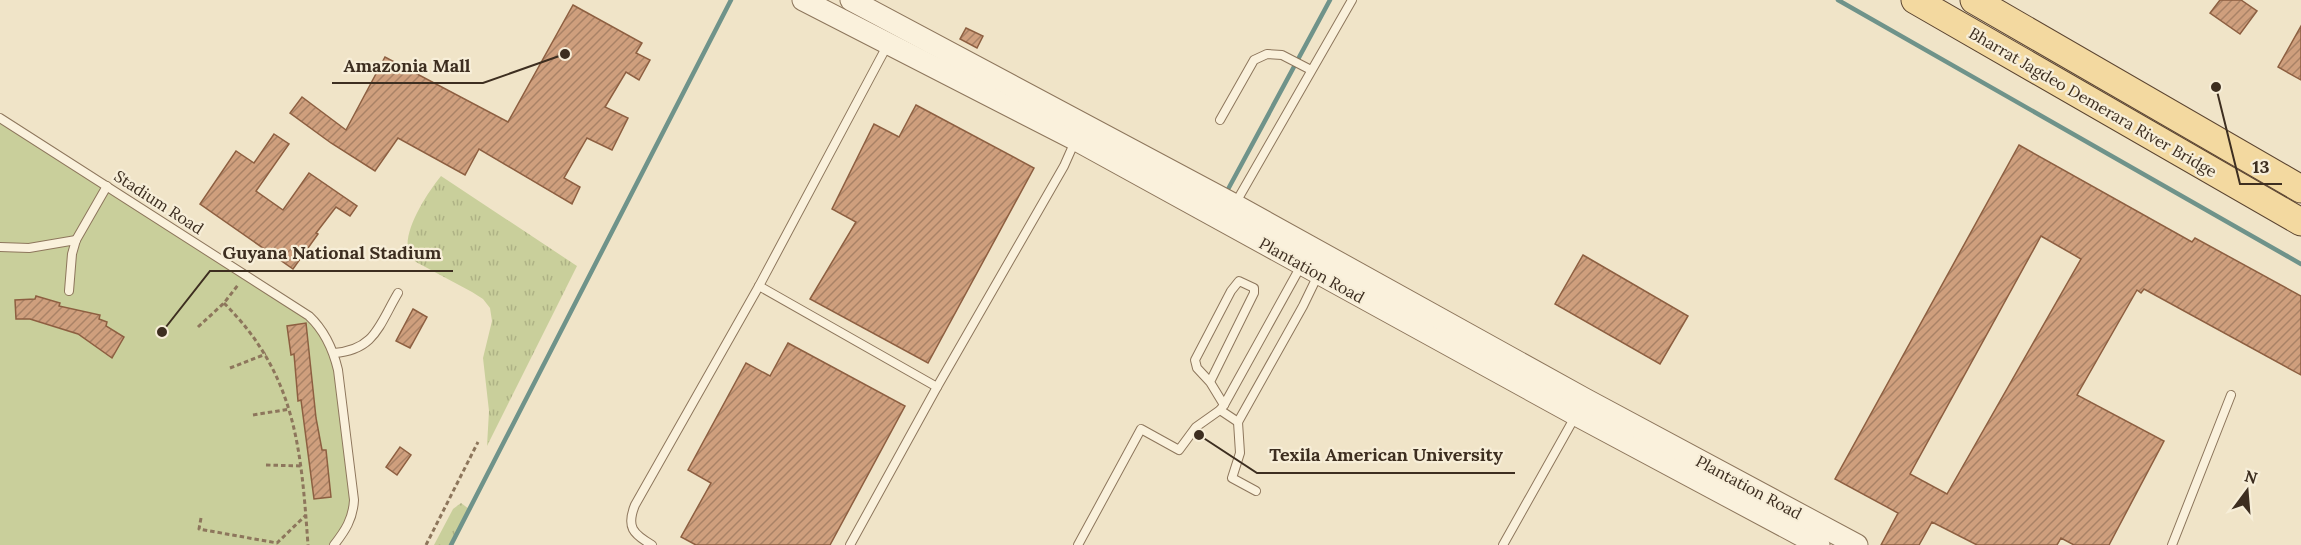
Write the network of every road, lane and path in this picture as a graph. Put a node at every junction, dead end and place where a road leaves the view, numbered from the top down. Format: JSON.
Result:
{"nodes":[{"id":1,"x":802,"y":0,"type":"edge"},
{"id":2,"x":851,"y":0,"type":"edge"},
{"id":3,"x":1352,"y":0,"type":"edge"},
{"id":4,"x":1915,"y":0,"type":"edge"},
{"id":5,"x":1974,"y":0,"type":"edge"},
{"id":6,"x":888,"y":44,"type":"junction"},
{"id":7,"x":1311,"y":70,"type":"junction"},
{"id":8,"x":0,"y":118,"type":"edge"},
{"id":9,"x":1220,"y":120,"type":"dead end"},
{"id":10,"x":1080,"y":132,"type":"junction"},
{"id":11,"x":2259,"y":165,"type":"junction"},
{"id":12,"x":107,"y":186,"type":"junction"},
{"id":13,"x":2244,"y":189,"type":"junction"},
{"id":14,"x":2301,"y":189,"type":"edge"},
{"id":15,"x":1235,"y":205,"type":"junction"},
{"id":16,"x":2301,"y":222,"type":"edge"},
{"id":17,"x":76,"y":240,"type":"junction"},
{"id":18,"x":0,"y":247,"type":"edge"},
{"id":19,"x":1315,"y":261,"type":"junction"},
{"id":20,"x":246,"y":276,"type":"junction"},
{"id":21,"x":759,"y":286,"type":"junction"},
{"id":22,"x":69,"y":291,"type":"dead end"},
{"id":23,"x":398,"y":293,"type":"dead end"},
{"id":24,"x":224,"y":303,"type":"junction"},
{"id":25,"x":198,"y":327,"type":"dead end"},
{"id":26,"x":334,"y":353,"type":"junction"},
{"id":27,"x":266,"y":354,"type":"junction"},
{"id":28,"x":230,"y":368,"type":"dead end"},
{"id":29,"x":1210,"y":382,"type":"junction"},
{"id":30,"x":937,"y":387,"type":"junction"},
{"id":31,"x":2231,"y":395,"type":"dead end"},
{"id":32,"x":1222,"y":407,"type":"junction"},
{"id":33,"x":1580,"y":407,"type":"junction"},
{"id":34,"x":290,"y":409,"type":"junction"},
{"id":35,"x":254,"y":415,"type":"dead end"},
{"id":36,"x":1238,"y":422,"type":"junction"},
{"id":37,"x":478,"y":442,"type":"dead end"},
{"id":38,"x":266,"y":465,"type":"dead end"},
{"id":39,"x":302,"y":466,"type":"junction"},
{"id":40,"x":1256,"y":491,"type":"dead end"},
{"id":41,"x":306,"y":515,"type":"junction"},
{"id":42,"x":201,"y":518,"type":"dead end"},
{"id":43,"x":308,"y":545,"type":"edge"},
{"id":44,"x":334,"y":545,"type":"edge"},
{"id":45,"x":426,"y":545,"type":"edge"},
{"id":46,"x":652,"y":545,"type":"edge"},
{"id":47,"x":850,"y":545,"type":"edge"},
{"id":48,"x":1078,"y":545,"type":"edge"},
{"id":49,"x":1503,"y":545,"type":"edge"},
{"id":50,"x":1819,"y":545,"type":"edge"},
{"id":51,"x":1857,"y":545,"type":"edge"},
{"id":52,"x":2172,"y":545,"type":"edge"}],
"edges":[{"from":1,"to":6,"type":"street","name":"Plantation Road"},
{"from":2,"to":10,"type":"street","name":"Plantation Road"},
{"from":3,"to":7,"type":"lane"},
{"from":4,"to":13,"type":"main road","name":"Bharrat Jagdeo Demerara River Bridge"},
{"from":5,"to":11,"type":"main road","name":"Bharrat Jagdeo Demerara River Bridge"},
{"from":6,"to":10,"type":"street","name":"Plantation Road"},
{"from":6,"to":21,"type":"lane"},
{"from":7,"to":9,"type":"lane"},
{"from":7,"to":15,"type":"lane"},
{"from":8,"to":12,"type":"lane","name":"Stadium Road"},
{"from":10,"to":15,"type":"street","name":"Plantation Road"},
{"from":10,"to":19,"type":"street","name":"Plantation Road"},
{"from":10,"to":30,"type":"lane"},
{"from":11,"to":13,"type":"main road"},
{"from":11,"to":14,"type":"main road","name":"Bharrat Jagdeo Demerara River Bridge"},
{"from":12,"to":17,"type":"lane"},
{"from":12,"to":20,"type":"lane","name":"Stadium Road"},
{"from":13,"to":16,"type":"main road","name":"Bharrat Jagdeo Demerara River Bridge"},
{"from":15,"to":19,"type":"street","name":"Plantation Road"},
{"from":17,"to":18,"type":"lane"},
{"from":17,"to":22,"type":"lane"},
{"from":19,"to":32,"type":"lane"},
{"from":19,"to":33,"type":"street","name":"Plantation Road"},
{"from":19,"to":36,"type":"lane"},
{"from":20,"to":24,"type":"path"},
{"from":20,"to":26,"type":"lane","name":"Stadium Road"},
{"from":21,"to":30,"type":"lane"},
{"from":21,"to":46,"type":"lane"},
{"from":23,"to":26,"type":"lane"},
{"from":24,"to":25,"type":"path"},
{"from":24,"to":27,"type":"path"},
{"from":26,"to":44,"type":"lane","name":"Stadium Road"},
{"from":27,"to":28,"type":"path"},
{"from":27,"to":34,"type":"path"},
{"from":29,"to":29,"type":"lane"},
{"from":29,"to":32,"type":"lane"},
{"from":30,"to":47,"type":"lane"},
{"from":31,"to":52,"type":"lane"},
{"from":32,"to":36,"type":"lane"},
{"from":32,"to":48,"type":"lane"},
{"from":33,"to":49,"type":"lane"},
{"from":33,"to":50,"type":"street","name":"Plantation Road"},
{"from":33,"to":51,"type":"street","name":"Plantation Road"},
{"from":34,"to":35,"type":"path"},
{"from":34,"to":39,"type":"path"},
{"from":36,"to":40,"type":"lane"},
{"from":37,"to":45,"type":"path"},
{"from":38,"to":39,"type":"path"},
{"from":39,"to":41,"type":"path"},
{"from":41,"to":42,"type":"path"},
{"from":41,"to":43,"type":"path"}]}
